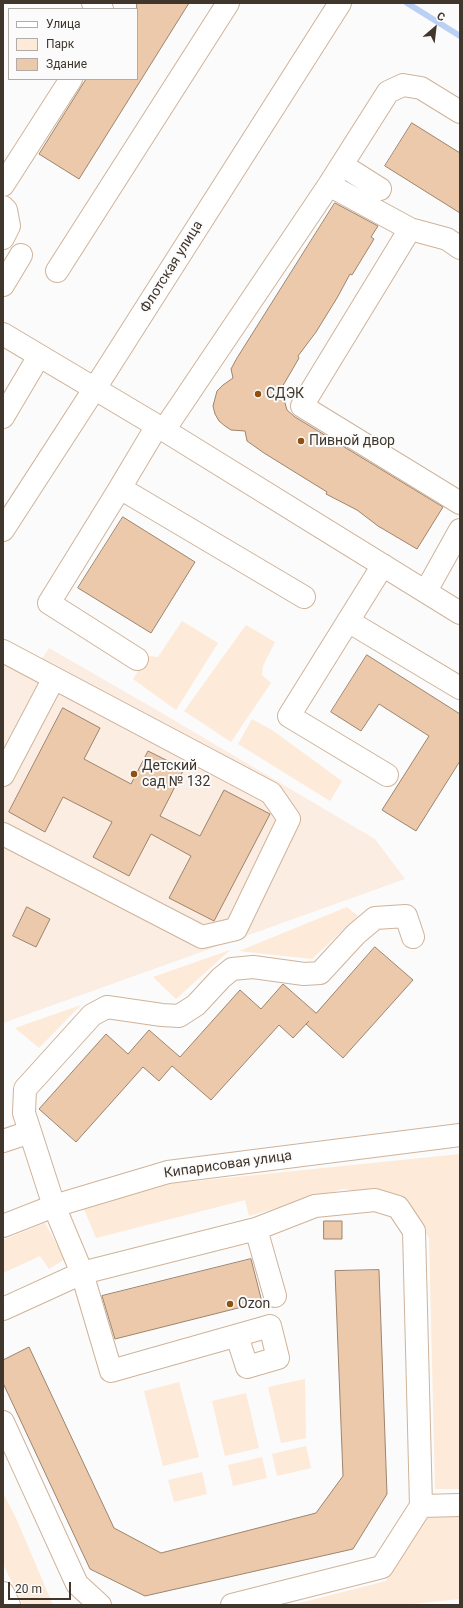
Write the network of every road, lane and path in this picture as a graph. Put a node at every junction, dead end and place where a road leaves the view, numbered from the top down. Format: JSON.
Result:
{"nodes":[{"id":1,"x":228,"y":3,"type":"edge"},
{"id":2,"x":340,"y":3,"type":"edge"},
{"id":3,"x":70,"y":80,"type":"edge"},
{"id":4,"x":460,"y":112,"type":"edge"},
{"id":5,"x":342,"y":165,"type":"junction"},
{"id":6,"x":3,"y":185,"type":"edge"},
{"id":7,"x":329,"y":185,"type":"junction"},
{"id":8,"x":380,"y":189,"type":"dead end"},
{"id":9,"x":3,"y":207,"type":"edge"},
{"id":10,"x":410,"y":229,"type":"junction"},
{"id":11,"x":3,"y":238,"type":"edge"},
{"id":12,"x":460,"y":248,"type":"edge"},
{"id":13,"x":21,"y":255,"type":"dead end"},
{"id":14,"x":56,"y":271,"type":"dead end"},
{"id":15,"x":3,"y":285,"type":"edge"},
{"id":16,"x":3,"y":334,"type":"edge"},
{"id":17,"x":39,"y":356,"type":"junction"},
{"id":18,"x":94,"y":389,"type":"junction"},
{"id":19,"x":4,"y":414,"type":"edge"},
{"id":20,"x":160,"y":428,"type":"junction"},
{"id":21,"x":120,"y":488,"type":"junction"},
{"id":22,"x":460,"y":503,"type":"edge"},
{"id":23,"x":3,"y":530,"type":"edge"},
{"id":24,"x":460,"y":530,"type":"edge"},
{"id":25,"x":383,"y":565,"type":"junction"},
{"id":26,"x":426,"y":591,"type":"junction"},
{"id":27,"x":304,"y":597,"type":"dead end"},
{"id":28,"x":460,"y":613,"type":"edge"},
{"id":29,"x":348,"y":621,"type":"junction"},
{"id":30,"x":3,"y":651,"type":"edge"},
{"id":31,"x":137,"y":659,"type":"dead end"},
{"id":32,"x":54,"y":678,"type":"junction"},
{"id":33,"x":460,"y":688,"type":"edge"},
{"id":34,"x":3,"y":775,"type":"edge"},
{"id":35,"x":387,"y":775,"type":"dead end"},
{"id":36,"x":3,"y":834,"type":"edge"},
{"id":37,"x":413,"y":937,"type":"dead end"},
{"id":38,"x":30,"y":1132,"type":"junction"},
{"id":39,"x":460,"y":1135,"type":"edge"},
{"id":40,"x":3,"y":1141,"type":"edge"},
{"id":41,"x":54,"y":1206,"type":"junction"},
{"id":42,"x":3,"y":1226,"type":"edge"},
{"id":43,"x":256,"y":1229,"type":"junction"},
{"id":44,"x":82,"y":1273,"type":"junction"},
{"id":45,"x":275,"y":1296,"type":"dead end"},
{"id":46,"x":3,"y":1309,"type":"edge"},
{"id":47,"x":237,"y":1336,"type":"dead end"},
{"id":48,"x":3,"y":1422,"type":"edge"},
{"id":49,"x":460,"y":1505,"type":"edge"},
{"id":50,"x":421,"y":1506,"type":"junction"},
{"id":51,"x":3,"y":1593,"type":"edge"},
{"id":52,"x":9,"y":1605,"type":"edge"},
{"id":53,"x":100,"y":1605,"type":"edge"},
{"id":54,"x":232,"y":1605,"type":"edge"}],
"edges":[{"from":1,"to":14,"type":"street"},
{"from":2,"to":18,"type":"street","name":"Флотская улица"},
{"from":3,"to":6,"type":"street"},
{"from":4,"to":5,"type":"street"},
{"from":5,"to":7,"type":"street"},
{"from":5,"to":8,"type":"street"},
{"from":7,"to":10,"type":"street"},
{"from":7,"to":20,"type":"street"},
{"from":9,"to":11,"type":"street"},
{"from":10,"to":12,"type":"street"},
{"from":10,"to":22,"type":"street"},
{"from":13,"to":15,"type":"street"},
{"from":16,"to":17,"type":"street"},
{"from":17,"to":18,"type":"street"},
{"from":17,"to":19,"type":"street"},
{"from":18,"to":20,"type":"street"},
{"from":18,"to":23,"type":"street","name":"Флотская улица"},
{"from":20,"to":21,"type":"street"},
{"from":20,"to":25,"type":"street"},
{"from":21,"to":27,"type":"street"},
{"from":21,"to":31,"type":"street"},
{"from":24,"to":26,"type":"street"},
{"from":25,"to":26,"type":"street"},
{"from":25,"to":29,"type":"street"},
{"from":26,"to":28,"type":"street"},
{"from":29,"to":33,"type":"street"},
{"from":29,"to":35,"type":"street"},
{"from":30,"to":32,"type":"street"},
{"from":32,"to":34,"type":"street"},
{"from":32,"to":36,"type":"street"},
{"from":37,"to":38,"type":"street"},
{"from":38,"to":40,"type":"street"},
{"from":38,"to":41,"type":"street"},
{"from":39,"to":41,"type":"street","name":"Кипарисовая улица"},
{"from":41,"to":42,"type":"street","name":"Кипарисовая улица"},
{"from":41,"to":44,"type":"street"},
{"from":43,"to":44,"type":"street"},
{"from":43,"to":45,"type":"street"},
{"from":43,"to":50,"type":"street"},
{"from":44,"to":46,"type":"street"},
{"from":44,"to":47,"type":"street"},
{"from":48,"to":53,"type":"street"},
{"from":49,"to":50,"type":"street"},
{"from":50,"to":54,"type":"street"},
{"from":51,"to":52,"type":"street"}]}
